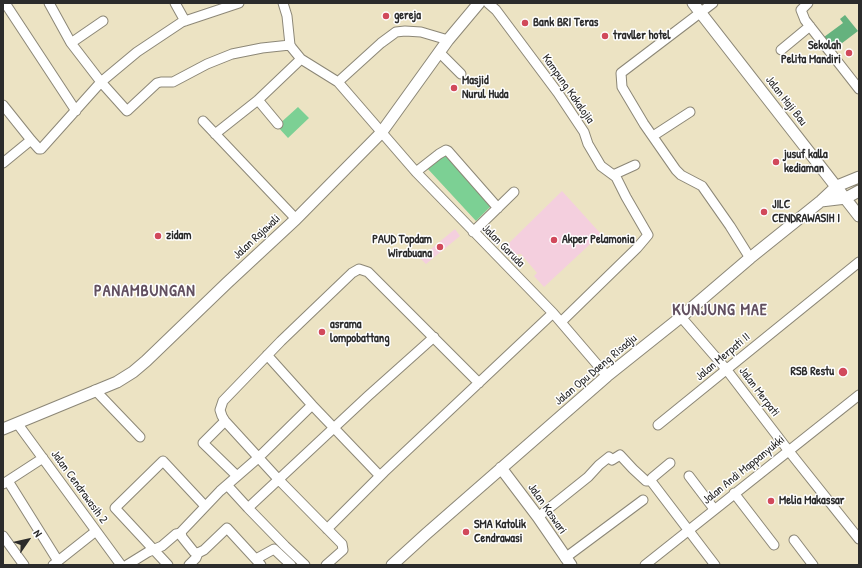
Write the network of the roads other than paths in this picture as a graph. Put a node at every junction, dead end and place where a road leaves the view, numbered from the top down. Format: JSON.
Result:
{"nodes":[{"id":1,"x":5,"y":3,"type":"edge"},
{"id":2,"x":175,"y":3,"type":"edge"},
{"id":3,"x":239,"y":3,"type":"edge"},
{"id":4,"x":283,"y":3,"type":"edge"},
{"id":5,"x":479,"y":3,"type":"edge"},
{"id":6,"x":488,"y":3,"type":"edge"},
{"id":7,"x":693,"y":3,"type":"edge"},
{"id":8,"x":713,"y":3,"type":"edge"},
{"id":9,"x":808,"y":3,"type":"edge"},
{"id":10,"x":51,"y":4,"type":"edge"},
{"id":11,"x":700,"y":13,"type":"junction"},
{"id":12,"x":103,"y":21,"type":"dead end"},
{"id":13,"x":185,"y":21,"type":"junction"},
{"id":14,"x":810,"y":26,"type":"junction"},
{"id":15,"x":448,"y":40,"type":"junction"},
{"id":16,"x":71,"y":43,"type":"junction"},
{"id":17,"x":290,"y":45,"type":"junction"},
{"id":18,"x":780,"y":50,"type":"dead end"},
{"id":19,"x":439,"y":52,"type":"junction"},
{"id":20,"x":301,"y":59,"type":"junction"},
{"id":21,"x":461,"y":74,"type":"dead end"},
{"id":22,"x":101,"y":82,"type":"junction"},
{"id":23,"x":338,"y":82,"type":"junction"},
{"id":24,"x":859,"y":89,"type":"edge"},
{"id":25,"x":258,"y":100,"type":"junction"},
{"id":26,"x":3,"y":106,"type":"edge"},
{"id":27,"x":76,"y":112,"type":"junction"},
{"id":28,"x":690,"y":112,"type":"dead end"},
{"id":29,"x":203,"y":121,"type":"dead end"},
{"id":30,"x":278,"y":124,"type":"dead end"},
{"id":31,"x":381,"y":133,"type":"junction"},
{"id":32,"x":215,"y":134,"type":"junction"},
{"id":33,"x":653,"y":136,"type":"junction"},
{"id":34,"x":31,"y":140,"type":"junction"},
{"id":35,"x":3,"y":163,"type":"edge"},
{"id":36,"x":635,"y":165,"type":"dead end"},
{"id":37,"x":416,"y":172,"type":"junction"},
{"id":38,"x":613,"y":175,"type":"junction"},
{"id":39,"x":859,"y":177,"type":"edge"},
{"id":40,"x":837,"y":186,"type":"junction"},
{"id":41,"x":859,"y":191,"type":"edge"},
{"id":42,"x":514,"y":192,"type":"dead end"},
{"id":43,"x":846,"y":198,"type":"junction"},
{"id":44,"x":821,"y":201,"type":"junction"},
{"id":45,"x":498,"y":208,"type":"junction"},
{"id":46,"x":859,"y":216,"type":"edge"},
{"id":47,"x":296,"y":219,"type":"junction"},
{"id":48,"x":473,"y":232,"type":"junction"},
{"id":49,"x":750,"y":258,"type":"junction"},
{"id":50,"x":859,"y":262,"type":"edge"},
{"id":51,"x":553,"y":313,"type":"junction"},
{"id":52,"x":681,"y":317,"type":"junction"},
{"id":53,"x":561,"y":322,"type":"junction"},
{"id":54,"x":434,"y":337,"type":"junction"},
{"id":55,"x":267,"y":355,"type":"junction"},
{"id":56,"x":726,"y":369,"type":"junction"},
{"id":57,"x":607,"y":376,"type":"junction"},
{"id":58,"x":479,"y":383,"type":"junction"},
{"id":59,"x":95,"y":390,"type":"junction"},
{"id":60,"x":859,"y":395,"type":"edge"},
{"id":61,"x":312,"y":405,"type":"junction"},
{"id":62,"x":225,"y":421,"type":"junction"},
{"id":63,"x":17,"y":423,"type":"junction"},
{"id":64,"x":658,"y":425,"type":"dead end"},
{"id":65,"x":334,"y":428,"type":"junction"},
{"id":66,"x":3,"y":429,"type":"edge"},
{"id":67,"x":140,"y":437,"type":"dead end"},
{"id":68,"x":788,"y":450,"type":"junction"},
{"id":69,"x":43,"y":458,"type":"junction"},
{"id":70,"x":258,"y":458,"type":"junction"},
{"id":71,"x":670,"y":463,"type":"dead end"},
{"id":72,"x":501,"y":468,"type":"junction"},
{"id":73,"x":237,"y":476,"type":"junction"},
{"id":74,"x":380,"y":476,"type":"junction"},
{"id":75,"x":689,"y":476,"type":"dead end"},
{"id":76,"x":279,"y":480,"type":"junction"},
{"id":77,"x":651,"y":481,"type":"junction"},
{"id":78,"x":6,"y":483,"type":"edge"},
{"id":79,"x":224,"y":487,"type":"junction"},
{"id":80,"x":734,"y":493,"type":"junction"},
{"id":81,"x":643,"y":500,"type":"dead end"},
{"id":82,"x":205,"y":506,"type":"junction"},
{"id":83,"x":248,"y":508,"type":"junction"},
{"id":84,"x":714,"y":509,"type":"junction"},
{"id":85,"x":538,"y":517,"type":"junction"},
{"id":86,"x":327,"y":528,"type":"junction"},
{"id":87,"x":689,"y":530,"type":"junction"},
{"id":88,"x":96,"y":531,"type":"junction"},
{"id":89,"x":181,"y":533,"type":"junction"},
{"id":90,"x":3,"y":536,"type":"edge"},
{"id":91,"x":859,"y":539,"type":"edge"},
{"id":92,"x":794,"y":540,"type":"dead end"},
{"id":93,"x":774,"y":545,"type":"dead end"},
{"id":94,"x":153,"y":549,"type":"junction"},
{"id":95,"x":282,"y":549,"type":"junction"},
{"id":96,"x":198,"y":553,"type":"junction"},
{"id":97,"x":568,"y":561,"type":"edge"},
{"id":98,"x":259,"y":562,"type":"edge"},
{"id":99,"x":56,"y":563,"type":"edge"},
{"id":100,"x":398,"y":563,"type":"edge"},
{"id":101,"x":24,"y":565,"type":"edge"},
{"id":102,"x":121,"y":565,"type":"edge"},
{"id":103,"x":127,"y":565,"type":"edge"},
{"id":104,"x":168,"y":565,"type":"edge"},
{"id":105,"x":189,"y":565,"type":"edge"},
{"id":106,"x":291,"y":565,"type":"edge"},
{"id":107,"x":305,"y":565,"type":"edge"},
{"id":108,"x":326,"y":565,"type":"edge"},
{"id":109,"x":645,"y":565,"type":"edge"},
{"id":110,"x":715,"y":565,"type":"edge"},
{"id":111,"x":814,"y":565,"type":"edge"}],
"edges":[{"from":1,"to":27,"type":"street"},
{"from":2,"to":13,"type":"street"},
{"from":3,"to":13,"type":"street"},
{"from":4,"to":17,"type":"street"},
{"from":5,"to":15,"type":"main road","name":"Jalan Rajawali"},
{"from":6,"to":38,"type":"street","name":"Kampung Kakalojia"},
{"from":7,"to":11,"type":"main road","name":"Jalan Haji Bau"},
{"from":8,"to":11,"type":"street"},
{"from":9,"to":14,"type":"street"},
{"from":10,"to":16,"type":"street"},
{"from":11,"to":33,"type":"street"},
{"from":11,"to":40,"type":"main road","name":"Jalan Haji Bau"},
{"from":12,"to":16,"type":"street"},
{"from":13,"to":22,"type":"street"},
{"from":14,"to":18,"type":"street"},
{"from":14,"to":24,"type":"street"},
{"from":15,"to":19,"type":"main road","name":"Jalan Rajawali"},
{"from":15,"to":23,"type":"street"},
{"from":16,"to":22,"type":"street"},
{"from":17,"to":20,"type":"street","name":"Jalan Garuda"},
{"from":17,"to":22,"type":"street"},
{"from":19,"to":21,"type":"street"},
{"from":19,"to":31,"type":"main road","name":"Jalan Rajawali"},
{"from":20,"to":23,"type":"street","name":"Jalan Garuda"},
{"from":20,"to":25,"type":"street"},
{"from":22,"to":27,"type":"street"},
{"from":23,"to":31,"type":"street","name":"Jalan Garuda"},
{"from":25,"to":30,"type":"street"},
{"from":25,"to":32,"type":"street"},
{"from":26,"to":34,"type":"street"},
{"from":27,"to":34,"type":"street"},
{"from":28,"to":33,"type":"street"},
{"from":29,"to":32,"type":"street"},
{"from":31,"to":37,"type":"street","name":"Jalan Garuda"},
{"from":31,"to":47,"type":"main road","name":"Jalan Rajawali"},
{"from":32,"to":47,"type":"street"},
{"from":33,"to":49,"type":"street"},
{"from":34,"to":35,"type":"street"},
{"from":36,"to":38,"type":"street"},
{"from":37,"to":45,"type":"street"},
{"from":37,"to":48,"type":"street","name":"Jalan Garuda"},
{"from":38,"to":53,"type":"street","name":"Kampung Kakalojia"},
{"from":39,"to":40,"type":"main road"},
{"from":40,"to":43,"type":"main road","name":"Jalan Haji Bau"},
{"from":40,"to":44,"type":"main road","name":"Jalan Opu Daeng Risadju"},
{"from":41,"to":43,"type":"main road"},
{"from":42,"to":45,"type":"street"},
{"from":43,"to":44,"type":"main road"},
{"from":43,"to":46,"type":"main road","name":"Jalan Haji Bau"},
{"from":44,"to":49,"type":"main road","name":"Jalan Opu Daeng Risadju"},
{"from":45,"to":48,"type":"street"},
{"from":47,"to":59,"type":"main road","name":"Jalan Rajawali"},
{"from":48,"to":51,"type":"street","name":"Jalan Garuda"},
{"from":49,"to":52,"type":"main road","name":"Jalan Opu Daeng Risadju"},
{"from":50,"to":56,"type":"street","name":"Jalan Merpati II"},
{"from":51,"to":53,"type":"street","name":"Jalan Garuda"},
{"from":51,"to":58,"type":"street"},
{"from":52,"to":56,"type":"street","name":"Jalan Merpati"},
{"from":52,"to":57,"type":"main road","name":"Jalan Opu Daeng Risadju"},
{"from":53,"to":57,"type":"street","name":"Jalan Garuda"},
{"from":54,"to":55,"type":"street"},
{"from":54,"to":58,"type":"street"},
{"from":54,"to":65,"type":"street"},
{"from":55,"to":61,"type":"street"},
{"from":55,"to":62,"type":"street"},
{"from":56,"to":64,"type":"street","name":"Jalan Merpati II"},
{"from":56,"to":68,"type":"street","name":"Jalan Merpati"},
{"from":57,"to":72,"type":"main road","name":"Jalan Opu Daeng Risadju"},
{"from":58,"to":74,"type":"street"},
{"from":59,"to":63,"type":"main road","name":"Jalan Rajawali"},
{"from":59,"to":67,"type":"street"},
{"from":60,"to":68,"type":"street","name":"Jalan Andi Mappanyukki"},
{"from":61,"to":65,"type":"street"},
{"from":61,"to":70,"type":"street"},
{"from":62,"to":70,"type":"street"},
{"from":62,"to":73,"type":"street"},
{"from":63,"to":66,"type":"main road","name":"Jalan Rajawali"},
{"from":63,"to":69,"type":"street","name":"Jalan Cendrawasih 2"},
{"from":65,"to":74,"type":"street"},
{"from":65,"to":76,"type":"street"},
{"from":68,"to":80,"type":"street","name":"Jalan Andi Mappanyukki"},
{"from":68,"to":91,"type":"street","name":"Jalan Merpati"},
{"from":69,"to":78,"type":"street"},
{"from":69,"to":88,"type":"street","name":"Jalan Cendrawasih 2"},
{"from":70,"to":73,"type":"street"},
{"from":70,"to":76,"type":"street"},
{"from":71,"to":77,"type":"street"},
{"from":72,"to":85,"type":"main road","name":"Jalan Kaswari"},
{"from":72,"to":100,"type":"main road","name":"Jalan Opu Daeng Risadju"},
{"from":73,"to":79,"type":"street"},
{"from":74,"to":86,"type":"street"},
{"from":75,"to":84,"type":"street"},
{"from":76,"to":83,"type":"street"},
{"from":76,"to":86,"type":"street"},
{"from":77,"to":85,"type":"street"},
{"from":77,"to":87,"type":"street"},
{"from":78,"to":99,"type":"street"},
{"from":79,"to":82,"type":"street"},
{"from":79,"to":83,"type":"street"},
{"from":80,"to":84,"type":"street","name":"Jalan Andi Mappanyukki"},
{"from":80,"to":93,"type":"street"},
{"from":81,"to":97,"type":"street"},
{"from":82,"to":89,"type":"street"},
{"from":82,"to":94,"type":"street"},
{"from":83,"to":95,"type":"street"},
{"from":84,"to":87,"type":"street","name":"Jalan Andi Mappanyukki"},
{"from":85,"to":97,"type":"main road","name":"Jalan Kaswari"},
{"from":86,"to":108,"type":"street"},
{"from":87,"to":109,"type":"street","name":"Jalan Andi Mappanyukki"},
{"from":87,"to":110,"type":"street"},
{"from":88,"to":99,"type":"street"},
{"from":88,"to":102,"type":"street","name":"Jalan Cendrawasih 2"},
{"from":89,"to":94,"type":"street"},
{"from":89,"to":96,"type":"street"},
{"from":90,"to":101,"type":"street"},
{"from":92,"to":111,"type":"street"},
{"from":94,"to":103,"type":"street"},
{"from":94,"to":104,"type":"street"},
{"from":95,"to":98,"type":"street"},
{"from":95,"to":106,"type":"street"},
{"from":95,"to":107,"type":"street"},
{"from":96,"to":98,"type":"street"},
{"from":96,"to":105,"type":"street"}]}
